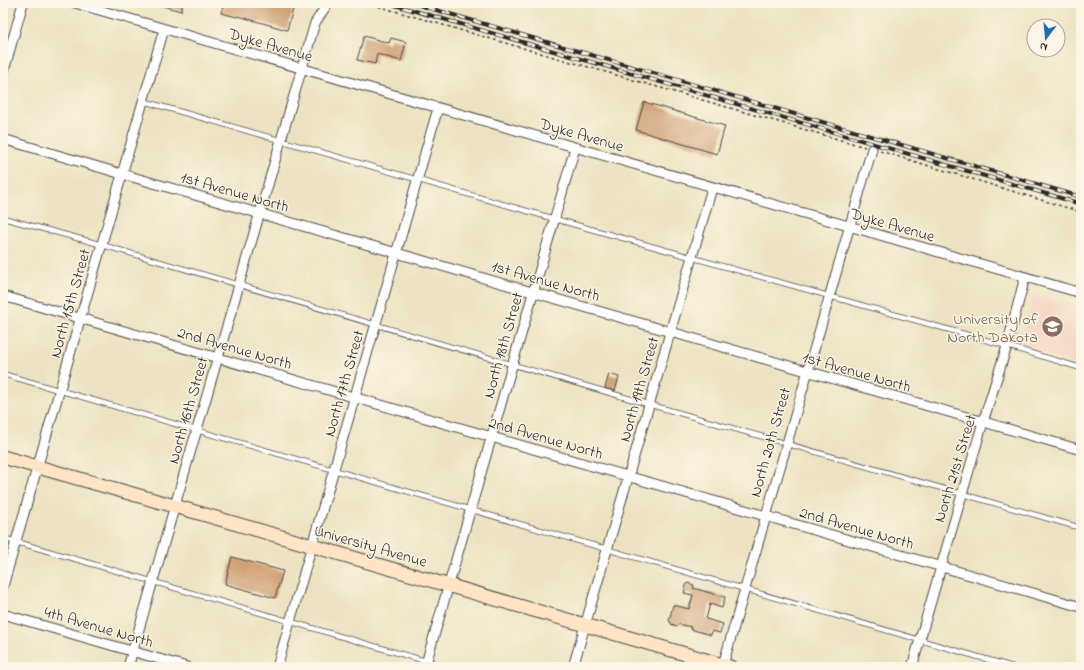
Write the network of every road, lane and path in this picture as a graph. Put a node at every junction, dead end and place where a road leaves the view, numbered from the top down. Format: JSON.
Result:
{"nodes":[{"id":1,"x":23,"y":3,"type":"edge"},
{"id":2,"x":74,"y":3,"type":"edge"},
{"id":3,"x":328,"y":3,"type":"edge"},
{"id":4,"x":367,"y":3,"type":"edge"},
{"id":5,"x":164,"y":29,"type":"junction"},
{"id":6,"x":5,"y":62,"type":"edge"},
{"id":7,"x":301,"y":68,"type":"junction"},
{"id":8,"x":3,"y":74,"type":"edge"},
{"id":9,"x":143,"y":101,"type":"junction"},
{"id":10,"x":438,"y":108,"type":"junction"},
{"id":11,"x":3,"y":139,"type":"edge"},
{"id":12,"x":280,"y":140,"type":"junction"},
{"id":13,"x":575,"y":148,"type":"junction"},
{"id":14,"x":872,"y":149,"type":"junction"},
{"id":15,"x":122,"y":174,"type":"junction"},
{"id":16,"x":418,"y":179,"type":"junction"},
{"id":17,"x":712,"y":188,"type":"junction"},
{"id":18,"x":1081,"y":212,"type":"edge"},
{"id":19,"x":259,"y":213,"type":"junction"},
{"id":20,"x":3,"y":218,"type":"edge"},
{"id":21,"x":555,"y":219,"type":"junction"},
{"id":22,"x":850,"y":227,"type":"junction"},
{"id":23,"x":102,"y":245,"type":"junction"},
{"id":24,"x":396,"y":253,"type":"junction"},
{"id":25,"x":692,"y":256,"type":"junction"},
{"id":26,"x":1025,"y":277,"type":"junction"},
{"id":27,"x":239,"y":284,"type":"junction"},
{"id":28,"x":533,"y":292,"type":"junction"},
{"id":29,"x":1081,"y":293,"type":"edge"},
{"id":30,"x":3,"y":296,"type":"edge"},
{"id":31,"x":830,"y":296,"type":"junction"},
{"id":32,"x":80,"y":318,"type":"junction"},
{"id":33,"x":376,"y":324,"type":"junction"},
{"id":34,"x":670,"y":332,"type":"junction"},
{"id":35,"x":1007,"y":346,"type":"junction"},
{"id":36,"x":218,"y":358,"type":"junction"},
{"id":37,"x":512,"y":364,"type":"junction"},
{"id":38,"x":1081,"y":368,"type":"edge"},
{"id":39,"x":808,"y":372,"type":"junction"},
{"id":40,"x":3,"y":374,"type":"edge"},
{"id":41,"x":59,"y":390,"type":"junction"},
{"id":42,"x":354,"y":397,"type":"junction"},
{"id":43,"x":649,"y":404,"type":"junction"},
{"id":44,"x":983,"y":422,"type":"junction"},
{"id":45,"x":197,"y":430,"type":"junction"},
{"id":46,"x":492,"y":437,"type":"junction"},
{"id":47,"x":787,"y":443,"type":"junction"},
{"id":48,"x":1081,"y":450,"type":"edge"},
{"id":49,"x":3,"y":457,"type":"edge"},
{"id":50,"x":37,"y":467,"type":"junction"},
{"id":51,"x":334,"y":470,"type":"junction"},
{"id":52,"x":629,"y":476,"type":"junction"},
{"id":53,"x":962,"y":494,"type":"junction"},
{"id":54,"x":175,"y":506,"type":"junction"},
{"id":55,"x":470,"y":509,"type":"junction"},
{"id":56,"x":766,"y":516,"type":"junction"},
{"id":57,"x":1081,"y":528,"type":"edge"},
{"id":58,"x":3,"y":538,"type":"edge"},
{"id":59,"x":16,"y":542,"type":"junction"},
{"id":60,"x":312,"y":546,"type":"junction"},
{"id":61,"x":608,"y":550,"type":"junction"},
{"id":62,"x":941,"y":566,"type":"junction"},
{"id":63,"x":153,"y":582,"type":"junction"},
{"id":64,"x":449,"y":585,"type":"junction"},
{"id":65,"x":3,"y":586,"type":"edge"},
{"id":66,"x":744,"y":589,"type":"junction"},
{"id":67,"x":1081,"y":607,"type":"edge"},
{"id":68,"x":3,"y":614,"type":"edge"},
{"id":69,"x":290,"y":622,"type":"junction"},
{"id":70,"x":586,"y":625,"type":"junction"},
{"id":71,"x":920,"y":640,"type":"junction"},
{"id":72,"x":133,"y":652,"type":"junction"},
{"id":73,"x":426,"y":664,"type":"edge"},
{"id":74,"x":725,"y":666,"type":"edge"},
{"id":75,"x":128,"y":667,"type":"edge"},
{"id":76,"x":187,"y":667,"type":"edge"},
{"id":77,"x":277,"y":667,"type":"edge"},
{"id":78,"x":446,"y":667,"type":"edge"},
{"id":79,"x":573,"y":667,"type":"edge"},
{"id":80,"x":912,"y":667,"type":"edge"},
{"id":81,"x":1013,"y":667,"type":"edge"}],
"edges":[{"from":1,"to":6,"type":"street"},
{"from":2,"to":5,"type":"street","name":"Dyke Avenue"},
{"from":3,"to":7,"type":"street","name":"North 16th Street"},
{"from":4,"to":14,"type":"path"},
{"from":5,"to":7,"type":"street","name":"Dyke Avenue"},
{"from":5,"to":9,"type":"street","name":"North 15th Street"},
{"from":6,"to":8,"type":"street"},
{"from":7,"to":10,"type":"street","name":"Dyke Avenue"},
{"from":7,"to":12,"type":"street","name":"North 16th Street"},
{"from":9,"to":12,"type":"lane"},
{"from":9,"to":15,"type":"street","name":"North 15th Street"},
{"from":10,"to":13,"type":"street","name":"Dyke Avenue"},
{"from":10,"to":16,"type":"street","name":"North 17th Street"},
{"from":11,"to":15,"type":"street","name":"1st Avenue North"},
{"from":12,"to":16,"type":"lane"},
{"from":12,"to":19,"type":"street","name":"North 16th Street"},
{"from":13,"to":17,"type":"street","name":"Dyke Avenue"},
{"from":13,"to":21,"type":"street","name":"North 18th Street"},
{"from":14,"to":18,"type":"path"},
{"from":14,"to":22,"type":"street","name":"North 20th Street"},
{"from":15,"to":19,"type":"street","name":"1st Avenue North"},
{"from":15,"to":23,"type":"street","name":"North 15th Street"},
{"from":16,"to":21,"type":"lane"},
{"from":16,"to":24,"type":"street","name":"North 17th Street"},
{"from":17,"to":22,"type":"street","name":"Dyke Avenue"},
{"from":17,"to":25,"type":"street","name":"North 19th Street"},
{"from":19,"to":24,"type":"street","name":"1st Avenue North"},
{"from":19,"to":27,"type":"street","name":"North 16th Street"},
{"from":20,"to":23,"type":"lane"},
{"from":21,"to":25,"type":"lane"},
{"from":21,"to":28,"type":"street","name":"North 18th Street"},
{"from":22,"to":26,"type":"street","name":"Dyke Avenue"},
{"from":22,"to":31,"type":"street","name":"North 20th Street"},
{"from":23,"to":27,"type":"lane"},
{"from":23,"to":32,"type":"street","name":"North 15th Street"},
{"from":24,"to":28,"type":"street","name":"1st Avenue North"},
{"from":24,"to":33,"type":"street","name":"North 17th Street"},
{"from":25,"to":31,"type":"lane"},
{"from":25,"to":34,"type":"street","name":"North 19th Street"},
{"from":26,"to":29,"type":"street","name":"Dyke Avenue"},
{"from":26,"to":35,"type":"street","name":"North 21st Street"},
{"from":27,"to":33,"type":"lane"},
{"from":27,"to":36,"type":"street","name":"North 16th Street"},
{"from":28,"to":34,"type":"street","name":"1st Avenue North"},
{"from":28,"to":37,"type":"street","name":"North 18th Street"},
{"from":30,"to":32,"type":"street","name":"2nd Avenue North"},
{"from":31,"to":35,"type":"lane"},
{"from":31,"to":39,"type":"street","name":"North 20th Street"},
{"from":32,"to":36,"type":"street","name":"2nd Avenue North"},
{"from":32,"to":41,"type":"street","name":"North 15th Street"},
{"from":33,"to":37,"type":"lane"},
{"from":33,"to":42,"type":"street","name":"North 17th Street"},
{"from":34,"to":39,"type":"street","name":"1st Avenue North"},
{"from":34,"to":43,"type":"street","name":"North 19th Street"},
{"from":35,"to":38,"type":"lane"},
{"from":35,"to":44,"type":"street","name":"North 21st Street"},
{"from":36,"to":42,"type":"street","name":"2nd Avenue North"},
{"from":36,"to":45,"type":"street","name":"North 16th Street"},
{"from":37,"to":43,"type":"lane"},
{"from":37,"to":46,"type":"street","name":"North 18th Street"},
{"from":39,"to":44,"type":"street","name":"1st Avenue North"},
{"from":39,"to":47,"type":"street","name":"North 20th Street"},
{"from":40,"to":41,"type":"lane"},
{"from":41,"to":45,"type":"lane"},
{"from":41,"to":50,"type":"street","name":"North 15th Street"},
{"from":42,"to":46,"type":"street","name":"2nd Avenue North"},
{"from":42,"to":51,"type":"street","name":"North 17th Street"},
{"from":43,"to":47,"type":"lane"},
{"from":43,"to":52,"type":"street","name":"North 19th Street"},
{"from":44,"to":48,"type":"street","name":"1st Avenue North"},
{"from":44,"to":53,"type":"street","name":"North 21st Street"},
{"from":45,"to":51,"type":"lane"},
{"from":45,"to":54,"type":"street","name":"North 16th Street"},
{"from":46,"to":52,"type":"street","name":"2nd Avenue North"},
{"from":46,"to":55,"type":"street","name":"North 18th Street"},
{"from":47,"to":53,"type":"lane"},
{"from":47,"to":56,"type":"street","name":"North 20th Street"},
{"from":49,"to":50,"type":"street","name":"University Avenue"},
{"from":50,"to":54,"type":"street","name":"University Avenue"},
{"from":50,"to":59,"type":"street","name":"North 15th Street"},
{"from":51,"to":55,"type":"lane"},
{"from":51,"to":60,"type":"street","name":"North 17th Street"},
{"from":52,"to":56,"type":"street","name":"2nd Avenue North"},
{"from":52,"to":61,"type":"street","name":"North 19th Street"},
{"from":53,"to":57,"type":"lane"},
{"from":53,"to":62,"type":"street","name":"North 21st Street"},
{"from":54,"to":60,"type":"street","name":"University Avenue"},
{"from":54,"to":63,"type":"street","name":"North 16th Street"},
{"from":55,"to":61,"type":"lane"},
{"from":55,"to":64,"type":"street","name":"North 18th Street"},
{"from":56,"to":62,"type":"street","name":"2nd Avenue North"},
{"from":56,"to":66,"type":"street","name":"North 20th Street"},
{"from":58,"to":59,"type":"lane"},
{"from":59,"to":63,"type":"lane"},
{"from":59,"to":65,"type":"street","name":"North 15th Street"},
{"from":60,"to":64,"type":"street","name":"University Avenue"},
{"from":60,"to":69,"type":"street","name":"North 17th Street"},
{"from":61,"to":66,"type":"lane"},
{"from":61,"to":70,"type":"street","name":"North 19th Street"},
{"from":62,"to":67,"type":"street","name":"2nd Avenue North"},
{"from":62,"to":71,"type":"street","name":"North 21st Street"},
{"from":63,"to":69,"type":"lane"},
{"from":63,"to":72,"type":"street","name":"North 16th Street"},
{"from":64,"to":70,"type":"street","name":"University Avenue"},
{"from":64,"to":73,"type":"street","name":"North 18th Street"},
{"from":66,"to":71,"type":"lane"},
{"from":66,"to":74,"type":"street","name":"North 20th Street"},
{"from":68,"to":72,"type":"street","name":"4th Avenue North"},
{"from":69,"to":73,"type":"lane"},
{"from":69,"to":77,"type":"street","name":"North 17th Street"},
{"from":70,"to":74,"type":"street","name":"University Avenue"},
{"from":70,"to":79,"type":"street","name":"North 19th Street"},
{"from":71,"to":80,"type":"street","name":"North 21st Street"},
{"from":71,"to":81,"type":"lane"},
{"from":72,"to":75,"type":"street","name":"North 16th Street"},
{"from":72,"to":76,"type":"street","name":"4th Avenue North"},
{"from":73,"to":78,"type":"lane"}]}
